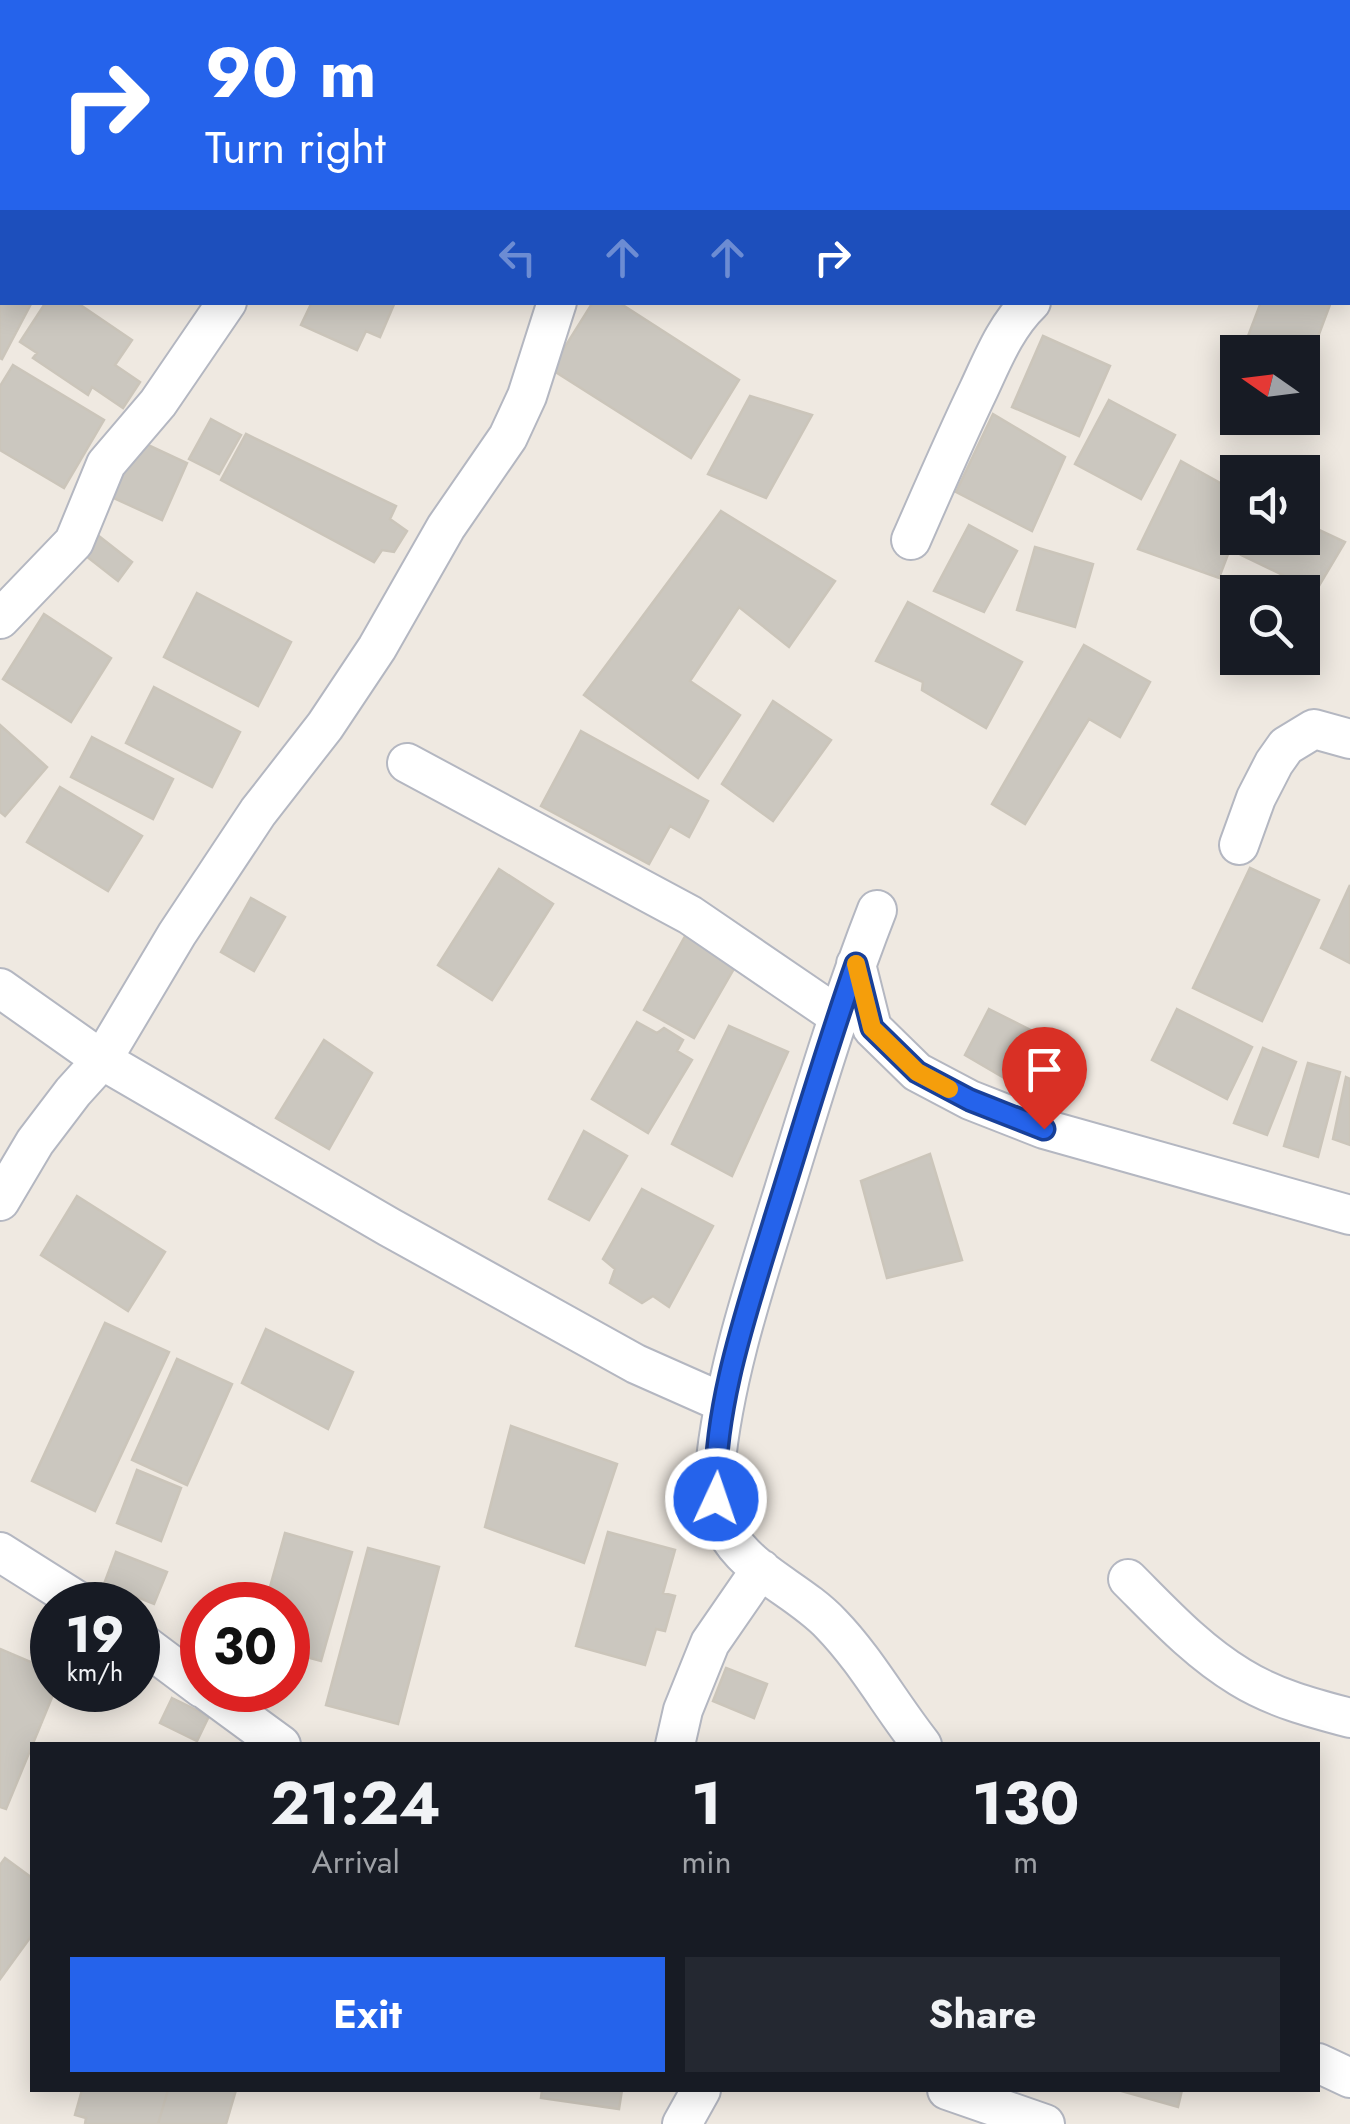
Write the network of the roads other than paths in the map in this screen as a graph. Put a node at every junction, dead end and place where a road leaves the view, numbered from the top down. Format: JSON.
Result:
{"nodes":[{"id":1,"x":226,"y":305,"type":"edge"},
{"id":2,"x":556,"y":305,"type":"edge"},
{"id":3,"x":1029,"y":305,"type":"edge"},
{"id":4,"x":911,"y":540,"type":"dead end"},
{"id":5,"x":0,"y":619,"type":"edge"},
{"id":6,"x":1350,"y":739,"type":"edge"},
{"id":7,"x":407,"y":763,"type":"dead end"},
{"id":8,"x":1239,"y":845,"type":"dead end"},
{"id":9,"x":877,"y":910,"type":"dead end"},
{"id":10,"x":856,"y":964,"type":"junction"},
{"id":11,"x":0,"y":988,"type":"edge"},
{"id":12,"x":838,"y":1016,"type":"junction"},
{"id":13,"x":102,"y":1060,"type":"junction"},
{"id":14,"x":0,"y":1201,"type":"edge"},
{"id":15,"x":1350,"y":1215,"type":"edge"},
{"id":16,"x":724,"y":1403,"type":"junction"},
{"id":17,"x":0,"y":1552,"type":"edge"},
{"id":18,"x":761,"y":1570,"type":"junction"},
{"id":19,"x":1128,"y":1579,"type":"dead end"},
{"id":20,"x":48,"y":1582,"type":"edge"},
{"id":21,"x":235,"y":1712,"type":"edge"},
{"id":22,"x":1350,"y":1718,"type":"edge"},
{"id":23,"x":276,"y":1742,"type":"edge"},
{"id":24,"x":676,"y":1742,"type":"edge"},
{"id":25,"x":920,"y":1742,"type":"edge"},
{"id":26,"x":1320,"y":2064,"type":"edge"},
{"id":27,"x":1350,"y":2078,"type":"edge"},
{"id":28,"x":700,"y":2092,"type":"edge"},
{"id":29,"x":953,"y":2092,"type":"edge"},
{"id":30,"x":682,"y":2124,"type":"edge"},
{"id":31,"x":1045,"y":2124,"type":"edge"}],
"edges":[{"from":1,"to":5,"type":"street"},
{"from":2,"to":13,"type":"street"},
{"from":3,"to":4,"type":"street"},
{"from":6,"to":8,"type":"street"},
{"from":7,"to":12,"type":"street"},
{"from":9,"to":10,"type":"street"},
{"from":10,"to":12,"type":"street"},
{"from":10,"to":15,"type":"street"},
{"from":11,"to":13,"type":"street"},
{"from":12,"to":16,"type":"street"},
{"from":13,"to":14,"type":"street"},
{"from":13,"to":16,"type":"street"},
{"from":16,"to":18,"type":"street"},
{"from":17,"to":20,"type":"street"},
{"from":18,"to":24,"type":"street"},
{"from":18,"to":25,"type":"street"},
{"from":19,"to":22,"type":"street"},
{"from":21,"to":23,"type":"street"},
{"from":26,"to":27,"type":"street"},
{"from":28,"to":30,"type":"street"},
{"from":29,"to":31,"type":"street"}]}
